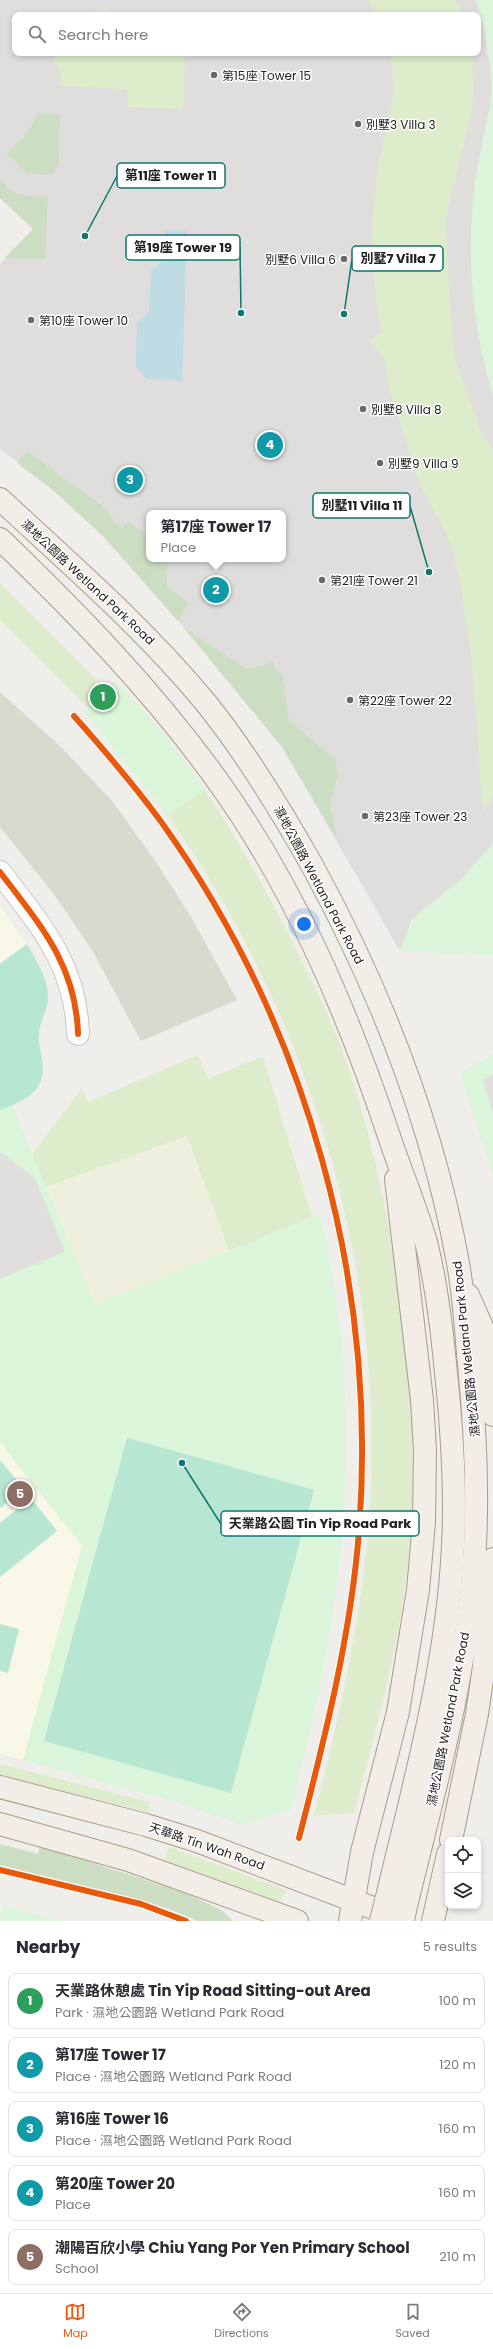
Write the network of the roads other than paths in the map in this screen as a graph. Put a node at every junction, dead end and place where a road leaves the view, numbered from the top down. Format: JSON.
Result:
{"nodes":[{"id":1,"x":0,"y":499,"type":"edge"},
{"id":2,"x":0,"y":539,"type":"edge"},
{"id":3,"x":0,"y":872,"type":"edge"},
{"id":4,"x":78,"y":1034,"type":"dead end"},
{"id":5,"x":391,"y":1142,"type":"junction"},
{"id":6,"x":461,"y":1279,"type":"junction"},
{"id":7,"x":493,"y":1415,"type":"edge"},
{"id":8,"x":493,"y":1559,"type":"edge"},
{"id":9,"x":0,"y":1787,"type":"edge"},
{"id":10,"x":0,"y":1824,"type":"edge"},
{"id":11,"x":452,"y":1837,"type":"edge"},
{"id":12,"x":445,"y":1867,"type":"edge"},
{"id":13,"x":225,"y":1895,"type":"junction"},
{"id":14,"x":351,"y":1911,"type":"edge"},
{"id":15,"x":397,"y":1914,"type":"edge"},
{"id":16,"x":256,"y":1921,"type":"edge"},
{"id":17,"x":297,"y":1921,"type":"edge"},
{"id":18,"x":433,"y":1921,"type":"edge"}],
"edges":[{"from":1,"to":6,"type":"main road","name":"濕地公園路 Wetland Park Road"},
{"from":2,"to":5,"type":"main road","name":"濕地公園路 Wetland Park Road"},
{"from":3,"to":4,"type":"street"},
{"from":5,"to":14,"type":"main road"},
{"from":5,"to":15,"type":"main road","name":"濕地公園路 Wetland Park Road"},
{"from":6,"to":7,"type":"main road"},
{"from":6,"to":15,"type":"main road","name":"濕地公園路 Wetland Park Road"},
{"from":8,"to":11,"type":"main road"},
{"from":9,"to":14,"type":"main road","name":"天華路 Tin Wah Road"},
{"from":10,"to":13,"type":"main road"},
{"from":12,"to":18,"type":"main road"},
{"from":13,"to":16,"type":"main road"},
{"from":13,"to":17,"type":"main road"},
{"from":14,"to":15,"type":"main road","name":"天華路 Tin Wah Road"}]}
